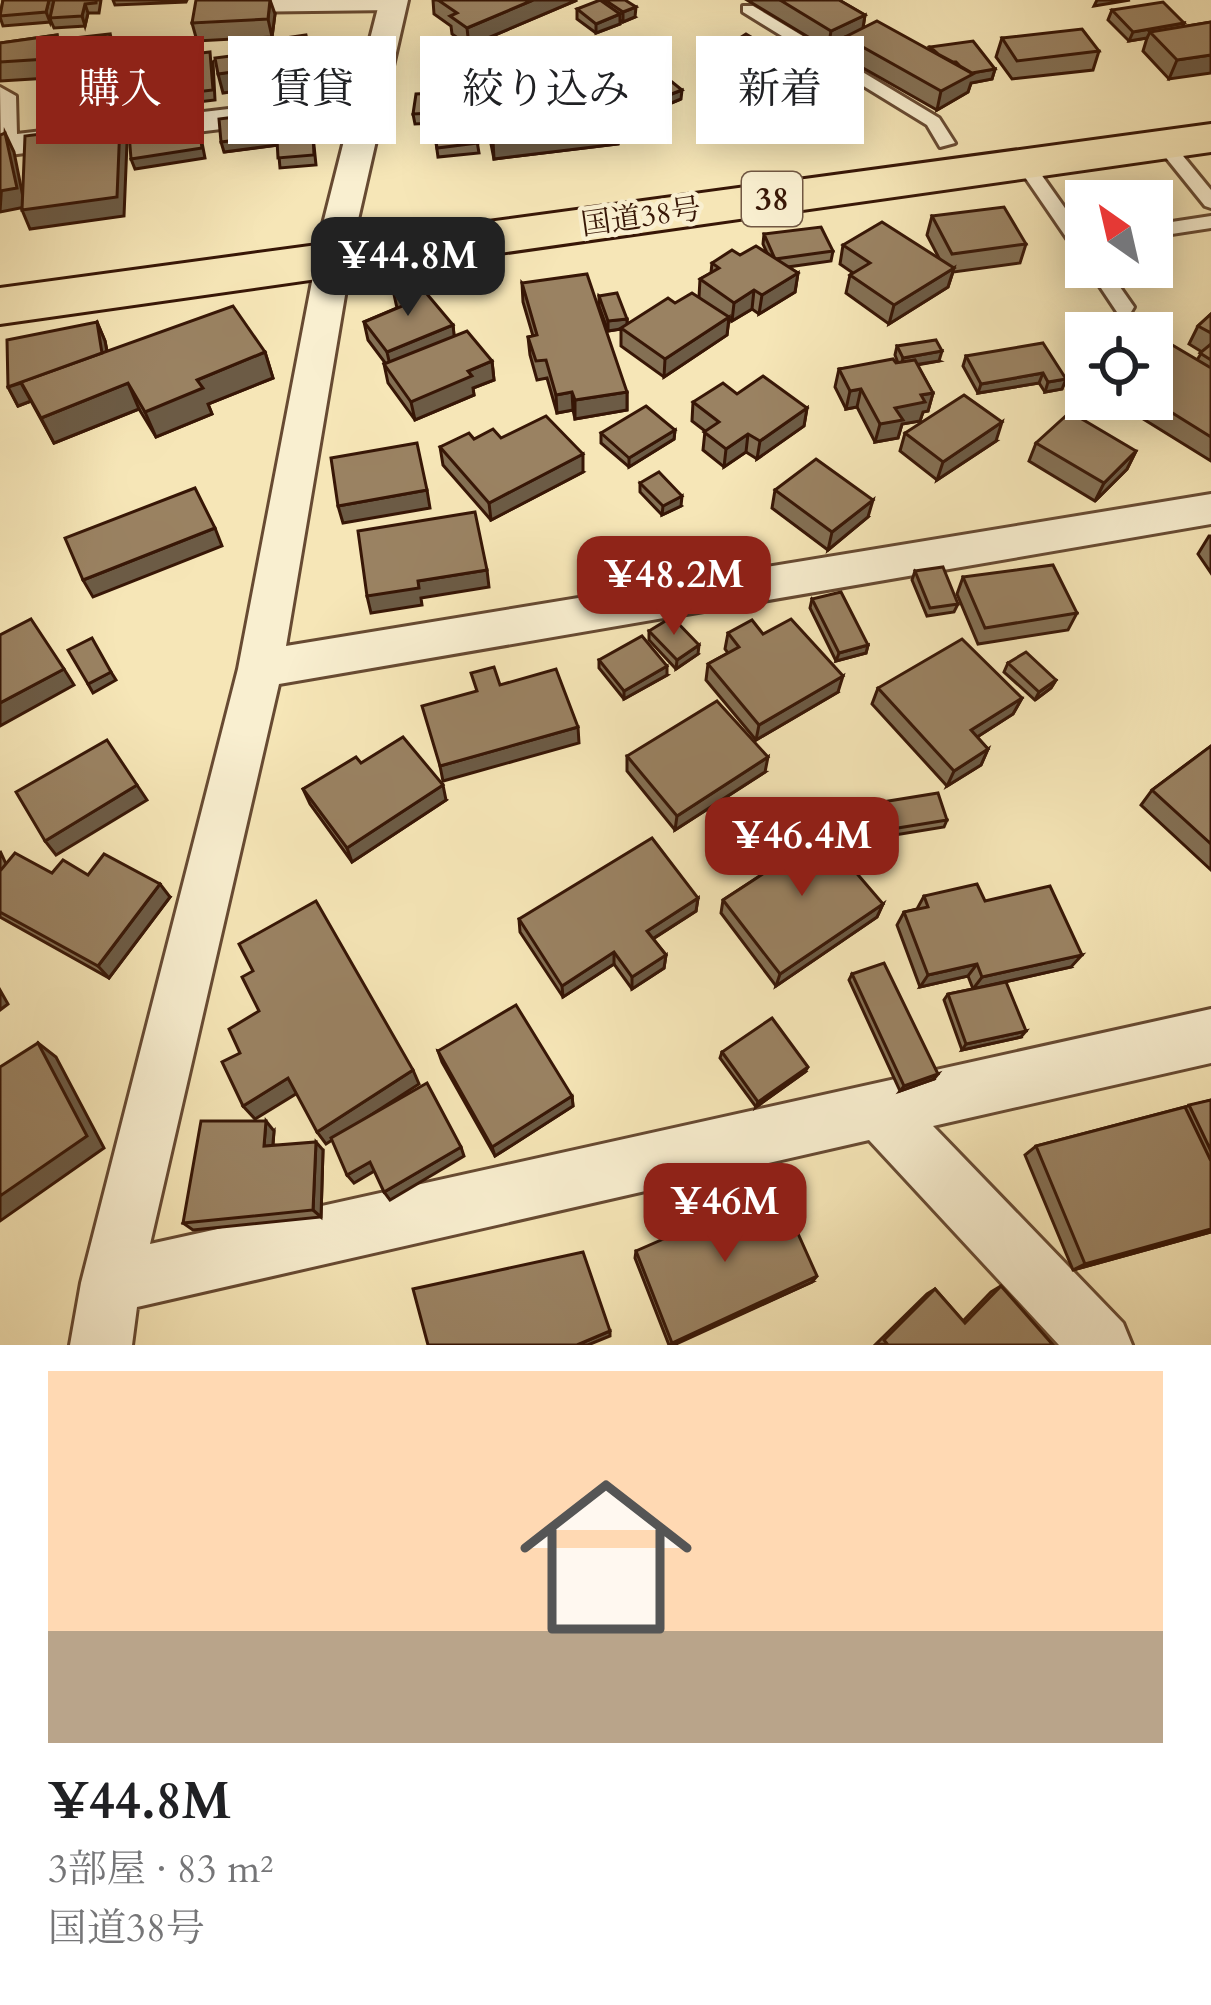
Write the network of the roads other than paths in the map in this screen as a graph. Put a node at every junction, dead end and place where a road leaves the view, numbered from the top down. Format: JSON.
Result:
{"nodes":[{"id":1,"x":218,"y":0,"type":"edge"},
{"id":2,"x":393,"y":2,"type":"edge"},
{"id":3,"x":748,"y":9,"type":"dead end"},
{"id":4,"x":385,"y":36,"type":"edge"},
{"id":5,"x":2,"y":96,"type":"edge"},
{"id":6,"x":1211,"y":107,"type":"edge"},
{"id":7,"x":228,"y":119,"type":"edge"},
{"id":8,"x":1188,"y":141,"type":"edge"},
{"id":9,"x":946,"y":142,"type":"junction"},
{"id":10,"x":359,"y":144,"type":"edge"},
{"id":11,"x":1024,"y":164,"type":"junction"},
{"id":12,"x":1211,"y":202,"type":"edge"},
{"id":13,"x":1065,"y":219,"type":"edge"},
{"id":14,"x":1211,"y":222,"type":"edge"},
{"id":15,"x":1173,"y":228,"type":"edge"},
{"id":16,"x":337,"y":242,"type":"junction"},
{"id":17,"x":0,"y":271,"type":"edge"},
{"id":18,"x":1110,"y":288,"type":"edge"},
{"id":19,"x":0,"y":306,"type":"edge"},
{"id":20,"x":1124,"y":308,"type":"dead end"},
{"id":21,"x":1211,"y":508,"type":"edge"},
{"id":22,"x":260,"y":669,"type":"junction"},
{"id":23,"x":1211,"y":1036,"type":"edge"},
{"id":24,"x":880,"y":1111,"type":"junction"},
{"id":25,"x":111,"y":1283,"type":"junction"},
{"id":26,"x":101,"y":1345,"type":"edge"},
{"id":27,"x":1101,"y":1345,"type":"edge"}],
"edges":[{"from":1,"to":2,"type":"lane"},
{"from":2,"to":4,"type":"street"},
{"from":3,"to":9,"type":"lane"},
{"from":5,"to":7,"type":"street"},
{"from":6,"to":9,"type":"highway","name":"国道38号","number":"38"},
{"from":8,"to":11,"type":"highway","name":"国道38号","number":"38"},
{"from":8,"to":12,"type":"lane"},
{"from":9,"to":16,"type":"highway","name":"国道38号","number":"38"},
{"from":10,"to":16,"type":"street"},
{"from":11,"to":13,"type":"lane"},
{"from":11,"to":16,"type":"highway","name":"国道38号","number":"38"},
{"from":14,"to":15,"type":"lane"},
{"from":16,"to":17,"type":"highway","name":"国道38号","number":"38"},
{"from":16,"to":19,"type":"highway","name":"国道38号","number":"38"},
{"from":16,"to":22,"type":"street"},
{"from":18,"to":20,"type":"lane"},
{"from":21,"to":22,"type":"street"},
{"from":22,"to":25,"type":"street"},
{"from":23,"to":24,"type":"street"},
{"from":24,"to":25,"type":"street"},
{"from":24,"to":27,"type":"street"},
{"from":25,"to":26,"type":"street"}]}
